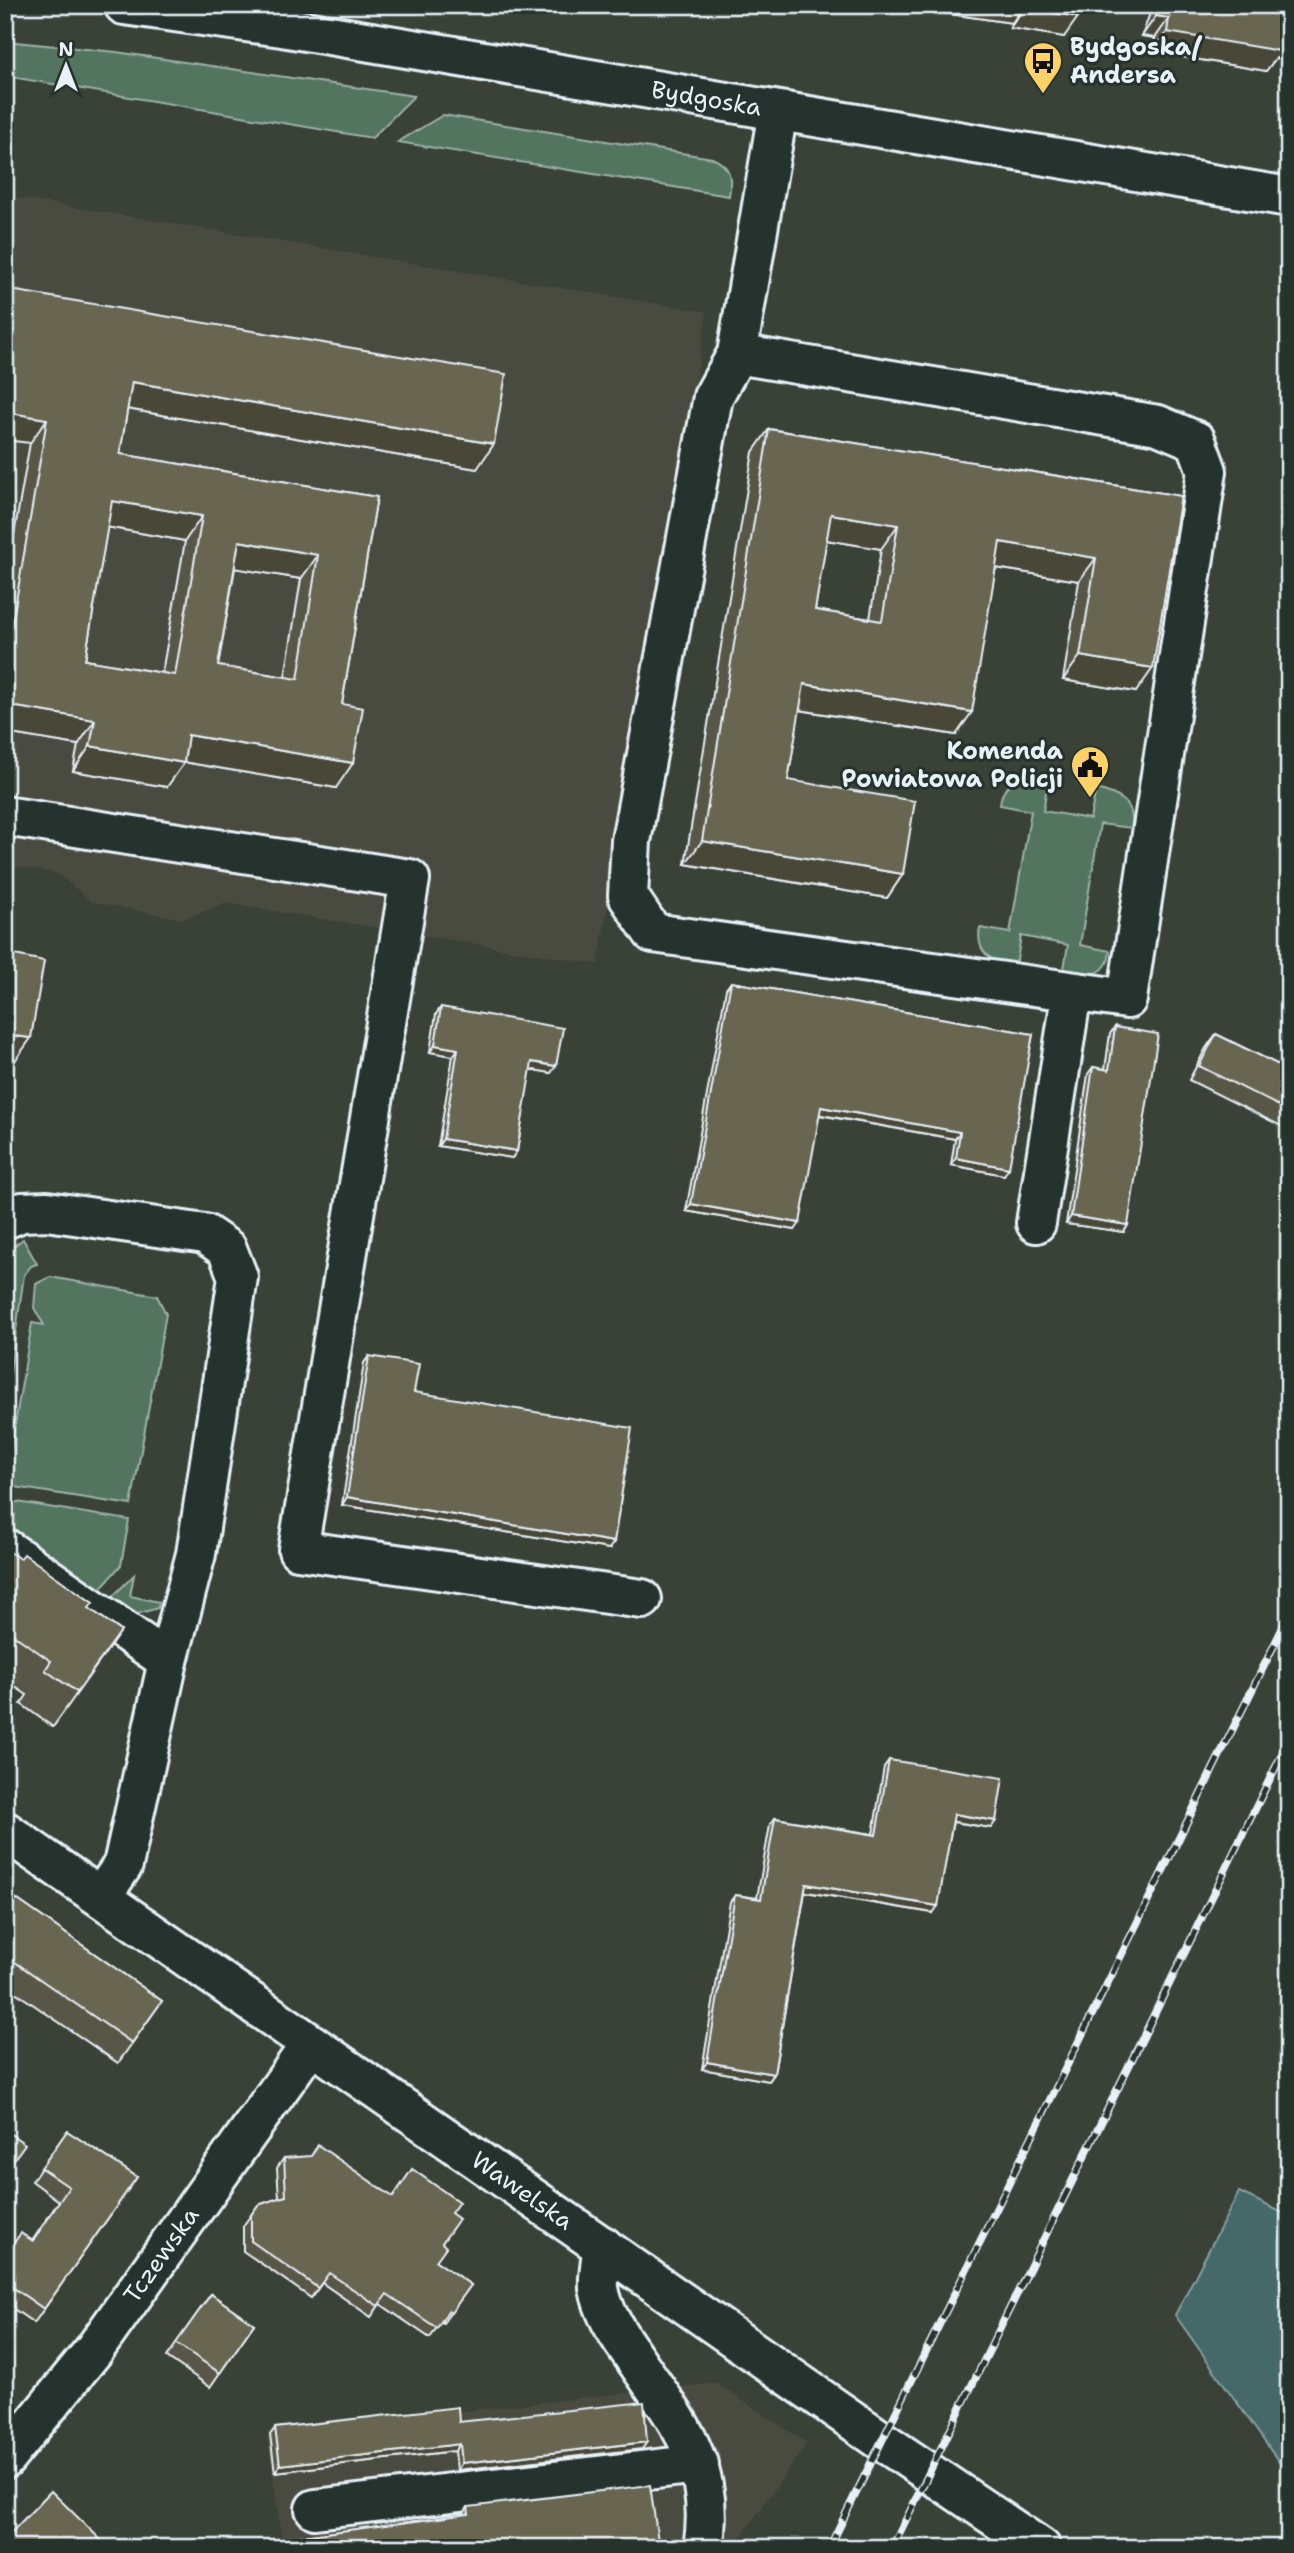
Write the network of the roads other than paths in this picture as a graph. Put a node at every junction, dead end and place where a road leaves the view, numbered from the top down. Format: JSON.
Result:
{"nodes":[{"id":1,"x":124,"y":5,"type":"edge"},
{"id":2,"x":778,"y":111,"type":"junction"},
{"id":3,"x":1289,"y":197,"type":"edge"},
{"id":4,"x":737,"y":354,"type":"junction"},
{"id":5,"x":5,"y":816,"type":"edge"},
{"id":6,"x":1072,"y":992,"type":"junction"},
{"id":7,"x":5,"y":1219,"type":"edge"},
{"id":8,"x":1036,"y":1223,"type":"dead end"},
{"id":9,"x":5,"y":1548,"type":"edge"},
{"id":10,"x":642,"y":1599,"type":"dead end"},
{"id":11,"x":168,"y":1661,"type":"junction"},
{"id":12,"x":5,"y":1831,"type":"edge"},
{"id":13,"x":101,"y":1897,"type":"junction"},
{"id":14,"x":311,"y":2044,"type":"junction"},
{"id":15,"x":603,"y":2246,"type":"junction"},
{"id":16,"x":5,"y":2459,"type":"edge"},
{"id":17,"x":699,"y":2464,"type":"junction"},
{"id":18,"x":315,"y":2509,"type":"dead end"},
{"id":19,"x":703,"y":2548,"type":"edge"},
{"id":20,"x":1041,"y":2548,"type":"edge"}],
"edges":[{"from":1,"to":2,"type":"street","name":"Bydgoska"},
{"from":2,"to":3,"type":"street","name":"Bydgoska"},
{"from":2,"to":4,"type":"street"},
{"from":4,"to":6,"type":"street"},
{"from":4,"to":6,"type":"street"},
{"from":5,"to":10,"type":"street"},
{"from":6,"to":8,"type":"street"},
{"from":7,"to":11,"type":"street"},
{"from":9,"to":11,"type":"street"},
{"from":11,"to":13,"type":"street"},
{"from":12,"to":13,"type":"street","name":"Wawelska"},
{"from":13,"to":14,"type":"street","name":"Wawelska"},
{"from":14,"to":15,"type":"street","name":"Wawelska"},
{"from":14,"to":16,"type":"street","name":"Tczewska"},
{"from":15,"to":17,"type":"street"},
{"from":15,"to":20,"type":"street","name":"Wawelska"},
{"from":17,"to":18,"type":"street"},
{"from":17,"to":19,"type":"street"}]}
